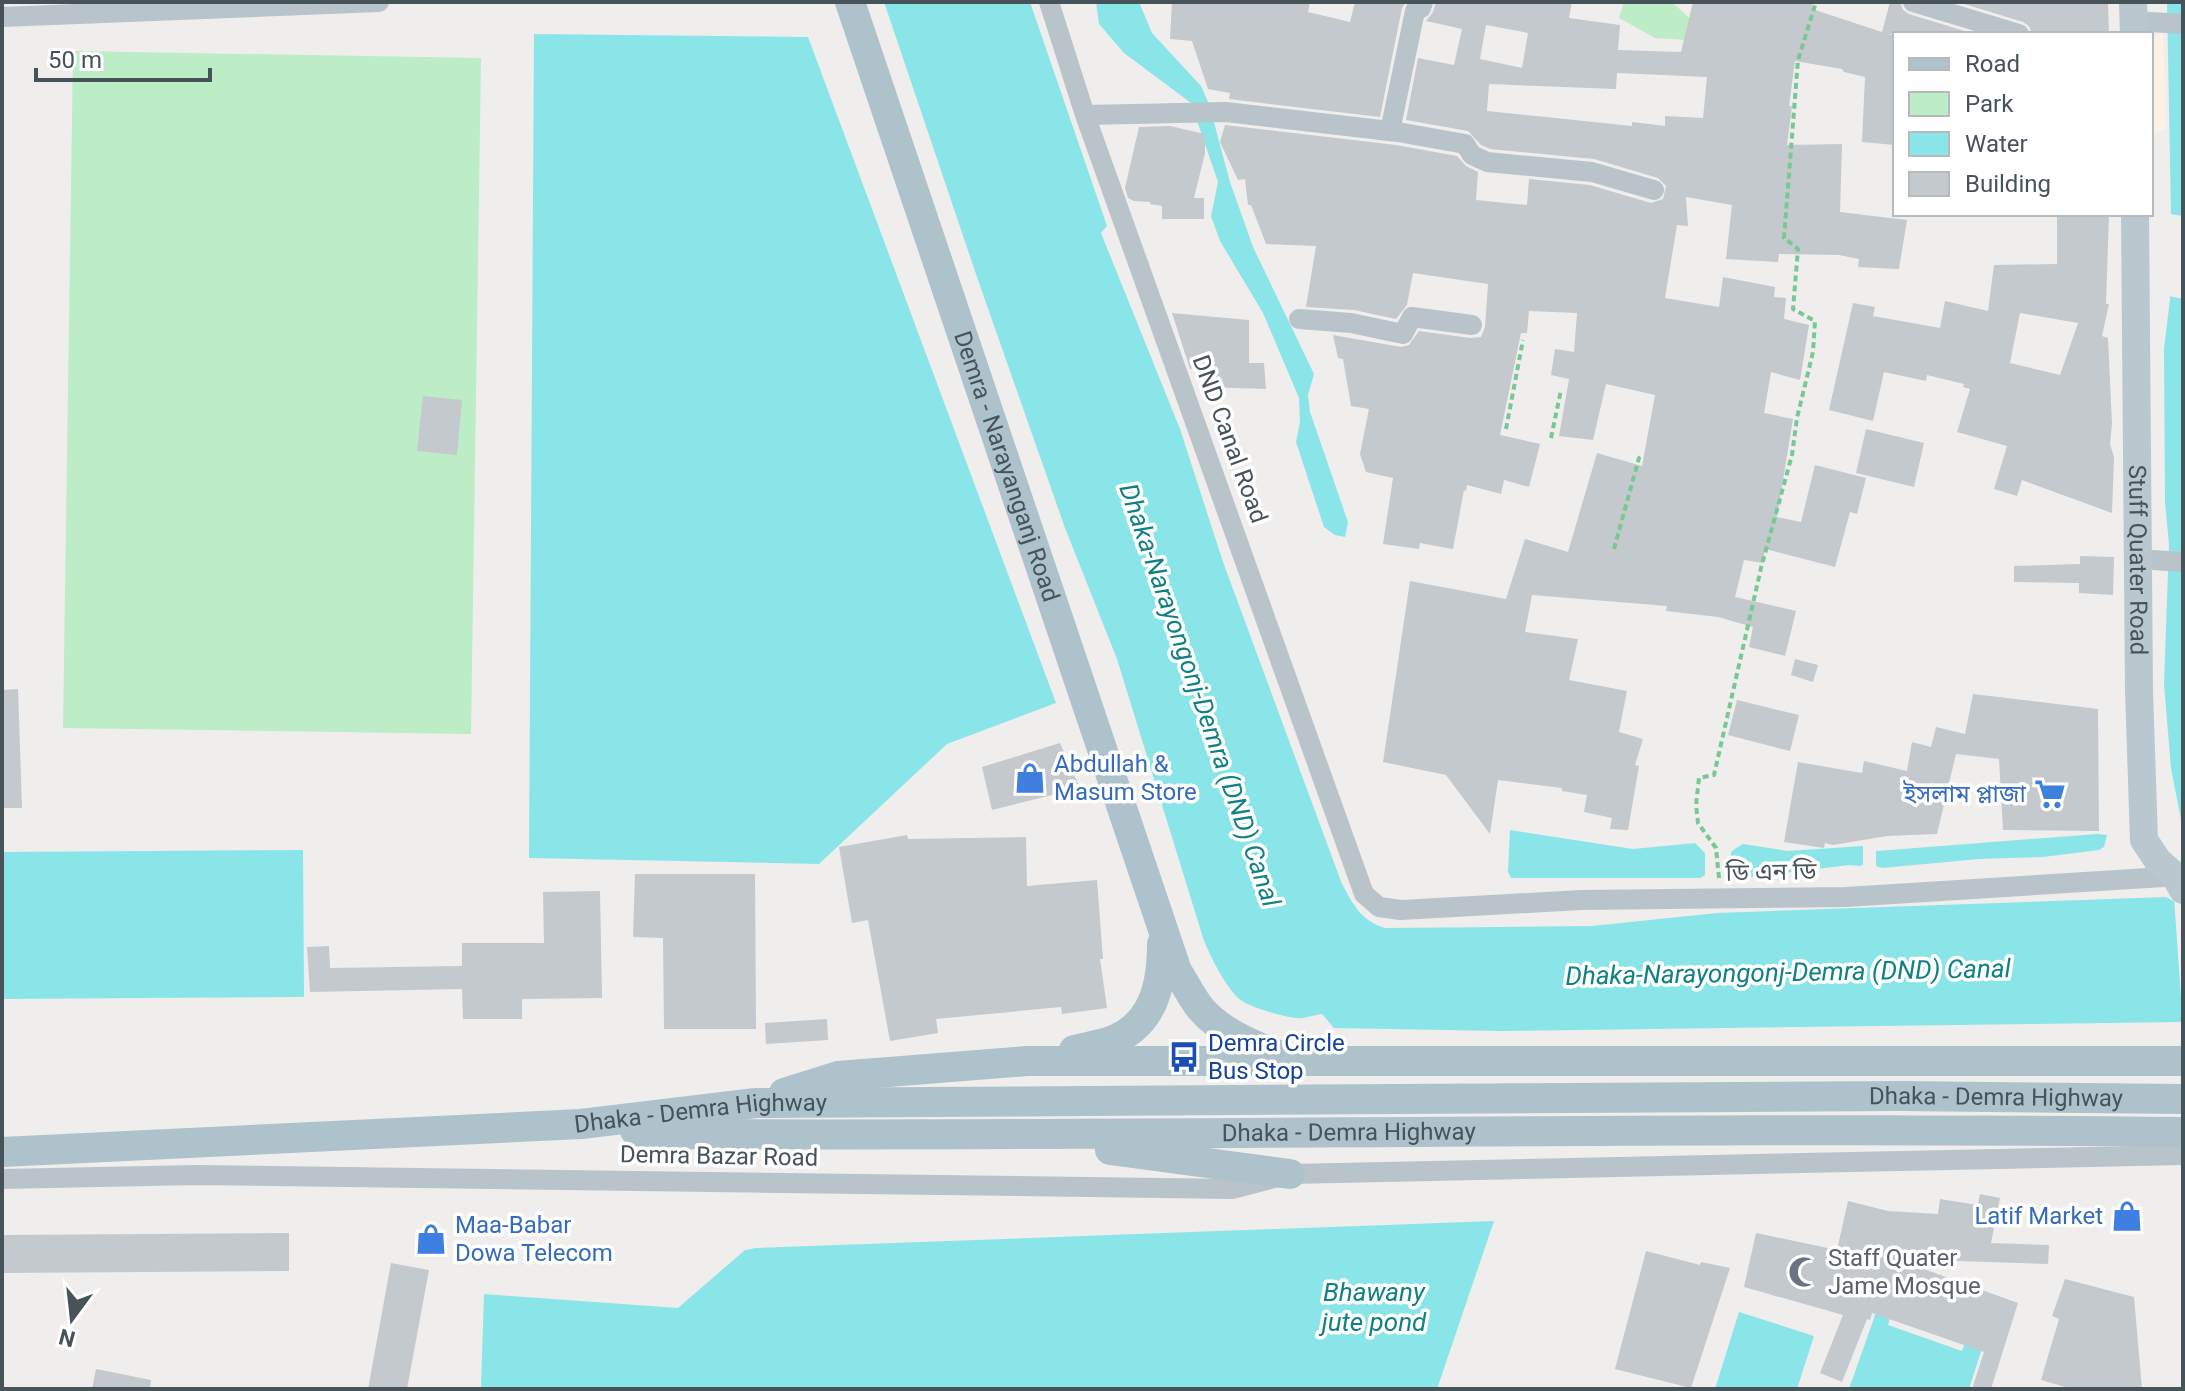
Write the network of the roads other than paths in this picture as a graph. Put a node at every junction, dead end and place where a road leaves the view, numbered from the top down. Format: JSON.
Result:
{"nodes":[{"id":1,"x":379,"y":2,"type":"edge"},
{"id":2,"x":850,"y":2,"type":"edge"},
{"id":3,"x":1049,"y":2,"type":"edge"},
{"id":4,"x":1423,"y":2,"type":"edge"},
{"id":5,"x":1913,"y":2,"type":"edge"},
{"id":6,"x":2,"y":17,"type":"edge"},
{"id":7,"x":2134,"y":19,"type":"edge"},
{"id":8,"x":2174,"y":23,"type":"edge"},
{"id":9,"x":2012,"y":32,"type":"edge"},
{"id":10,"x":1085,"y":115,"type":"junction"},
{"id":11,"x":1390,"y":131,"type":"junction"},
{"id":12,"x":1654,"y":190,"type":"dead end"},
{"id":13,"x":2135,"y":216,"type":"edge"},
{"id":14,"x":1299,"y":319,"type":"dead end"},
{"id":15,"x":1472,"y":325,"type":"dead end"},
{"id":16,"x":2162,"y":561,"type":"edge"},
{"id":17,"x":2180,"y":881,"type":"edge"},
{"id":18,"x":1364,"y":894,"type":"joint"},
{"id":19,"x":1161,"y":930,"type":"junction"},
{"id":20,"x":1027,"y":1061,"type":"junction"},
{"id":21,"x":1293,"y":1061,"type":"junction"},
{"id":22,"x":2183,"y":1061,"type":"edge"},
{"id":23,"x":2183,"y":1099,"type":"edge"},
{"id":24,"x":756,"y":1103,"type":"junction"},
{"id":25,"x":581,"y":1124,"type":"junction"},
{"id":26,"x":2183,"y":1132,"type":"edge"},
{"id":27,"x":994,"y":1136,"type":"junction"},
{"id":28,"x":2,"y":1152,"type":"edge"},
{"id":29,"x":2183,"y":1155,"type":"edge"},
{"id":30,"x":1290,"y":1174,"type":"junction"},
{"id":31,"x":2,"y":1179,"type":"edge"}],
"edges":[{"from":1,"to":6,"type":"street"},
{"from":2,"to":19,"type":"main road","name":"Demra - Narayanganj Road"},
{"from":3,"to":10,"type":"street","name":"DND Canal Road"},
{"from":4,"to":11,"type":"street"},
{"from":5,"to":9,"type":"street"},
{"from":7,"to":8,"type":"street"},
{"from":10,"to":11,"type":"street"},
{"from":10,"to":18,"type":"street","name":"DND Canal Road"},
{"from":11,"to":12,"type":"street"},
{"from":13,"to":16,"type":"street","name":"Stuff Quater Road"},
{"from":14,"to":15,"type":"street"},
{"from":16,"to":17,"type":"street","name":"Stuff Quater Road"},
{"from":17,"to":18,"type":"street","name":"ডি এন ডি"},
{"from":19,"to":20,"type":"main road","name":"Demra - Narayanganj Road"},
{"from":19,"to":21,"type":"main road","name":"Demra - Narayanganj Road"},
{"from":20,"to":21,"type":"main road"},
{"from":20,"to":24,"type":"main road"},
{"from":21,"to":22,"type":"main road"},
{"from":23,"to":24,"type":"main road","name":"Dhaka - Demra Highway"},
{"from":24,"to":25,"type":"main road","name":"Dhaka - Demra Highway"},
{"from":25,"to":27,"type":"main road","name":"Dhaka - Demra Highway"},
{"from":25,"to":28,"type":"main road"},
{"from":26,"to":27,"type":"main road","name":"Dhaka - Demra Highway"},
{"from":27,"to":30,"type":"main road"},
{"from":29,"to":30,"type":"street","name":"Demra Bazar Road"},
{"from":30,"to":31,"type":"street","name":"Demra Bazar Road"}]}
